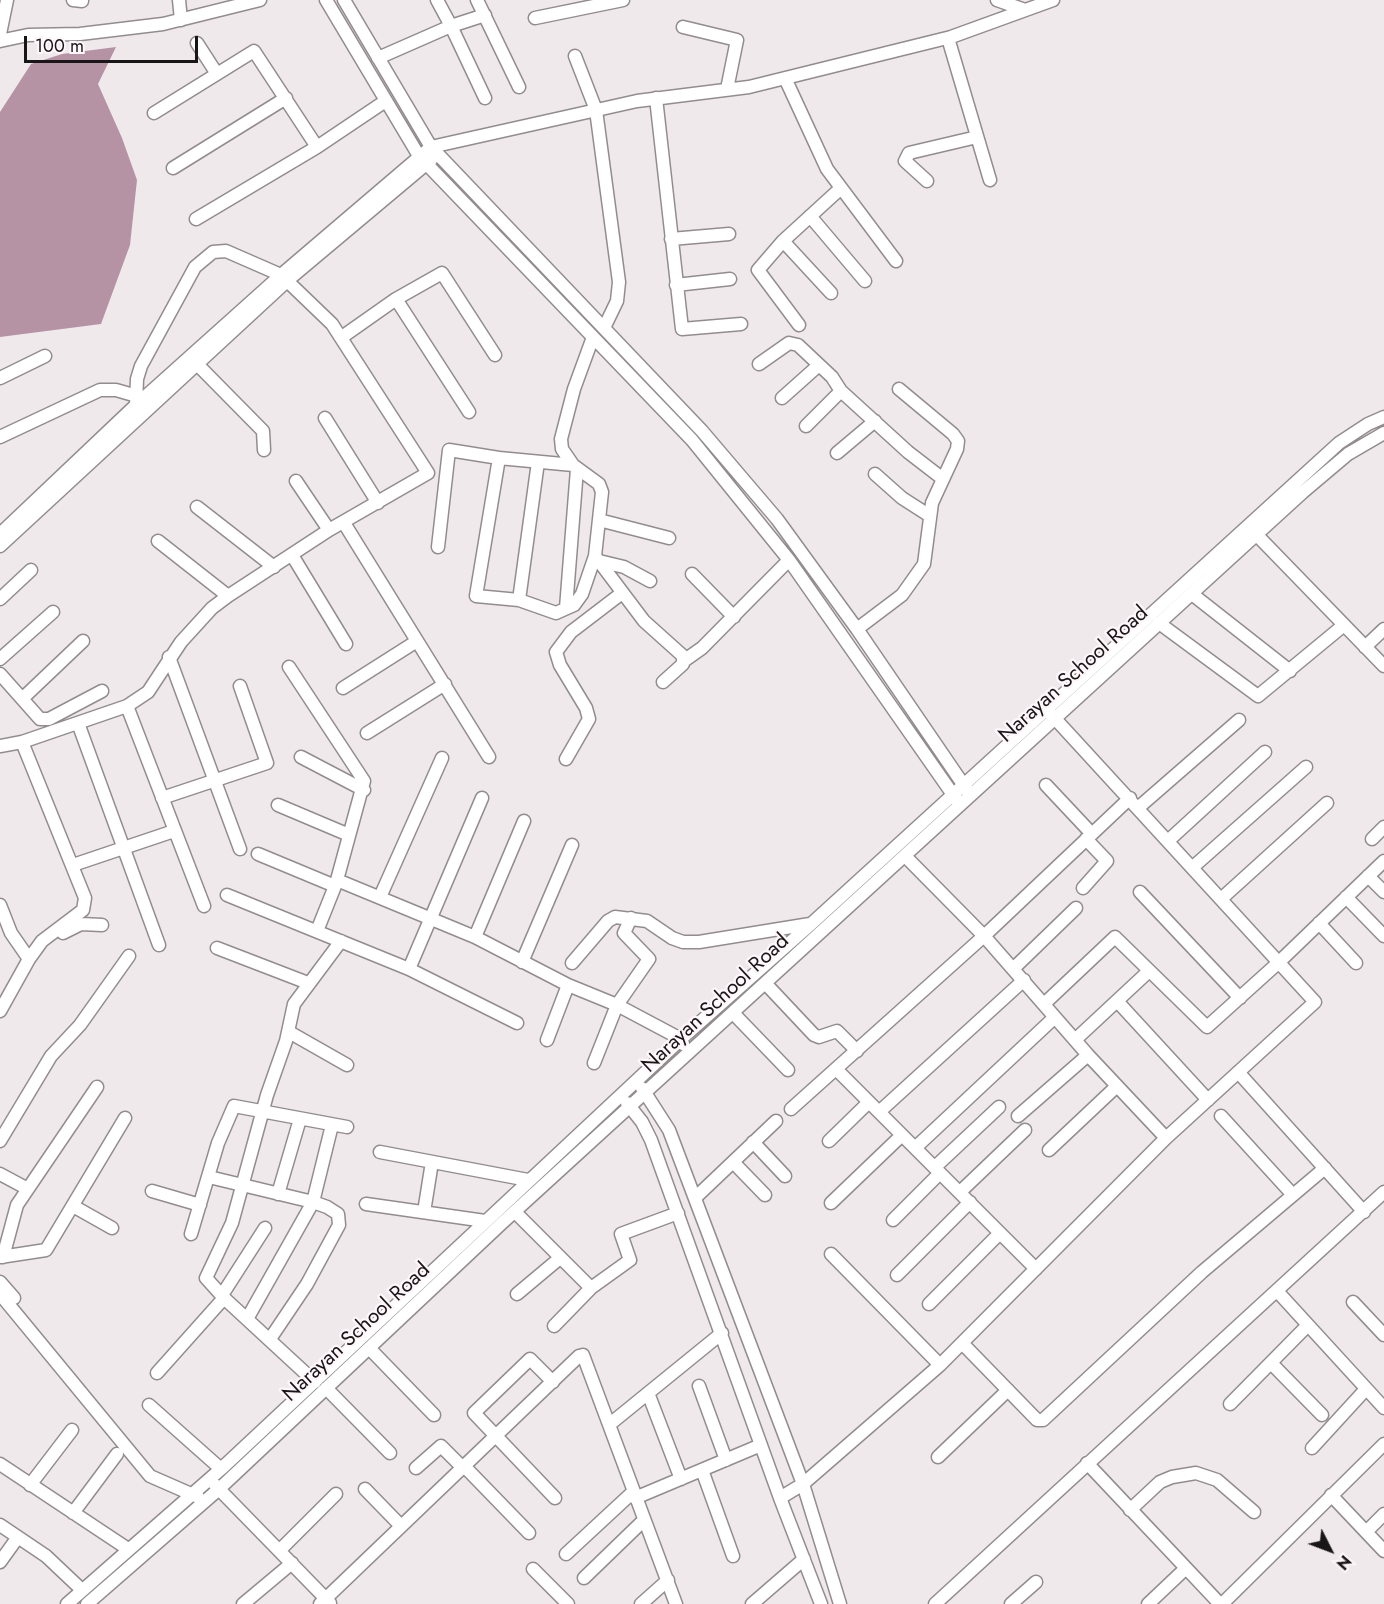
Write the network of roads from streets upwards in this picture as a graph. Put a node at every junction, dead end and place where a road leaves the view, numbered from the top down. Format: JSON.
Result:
{"nodes":[{"id":1,"x":7,"y":0,"type":"edge"},
{"id":2,"x":179,"y":0,"type":"edge"},
{"id":3,"x":260,"y":0,"type":"edge"},
{"id":4,"x":326,"y":0,"type":"edge"},
{"id":5,"x":344,"y":0,"type":"edge"},
{"id":6,"x":437,"y":0,"type":"edge"},
{"id":7,"x":477,"y":0,"type":"edge"},
{"id":8,"x":623,"y":0,"type":"edge"},
{"id":9,"x":997,"y":0,"type":"edge"},
{"id":10,"x":1053,"y":0,"type":"edge"},
{"id":11,"x":583,"y":3,"type":"edge"},
{"id":12,"x":1030,"y":6,"type":"edge"},
{"id":13,"x":485,"y":15,"type":"junction"},
{"id":14,"x":535,"y":18,"type":"dead end"},
{"id":15,"x":181,"y":20,"type":"junction"},
{"id":16,"x":451,"y":26,"type":"junction"},
{"id":17,"x":683,"y":27,"type":"dead end"},
{"id":18,"x":0,"y":34,"type":"edge"},
{"id":19,"x":948,"y":38,"type":"junction"},
{"id":20,"x":0,"y":41,"type":"edge"},
{"id":21,"x":197,"y":43,"type":"dead end"},
{"id":22,"x":574,"y":56,"type":"dead end"},
{"id":23,"x":378,"y":58,"type":"junction"},
{"id":24,"x":217,"y":74,"type":"junction"},
{"id":25,"x":785,"y":78,"type":"junction"},
{"id":26,"x":519,"y":87,"type":"dead end"},
{"id":27,"x":727,"y":89,"type":"junction"},
{"id":28,"x":285,"y":98,"type":"junction"},
{"id":29,"x":485,"y":98,"type":"dead end"},
{"id":30,"x":656,"y":98,"type":"junction"},
{"id":31,"x":384,"y":102,"type":"junction"},
{"id":32,"x":596,"y":110,"type":"junction"},
{"id":33,"x":154,"y":113,"type":"dead end"},
{"id":34,"x":977,"y":137,"type":"junction"},
{"id":35,"x":318,"y":147,"type":"junction"},
{"id":36,"x":434,"y":151,"type":"junction"},
{"id":37,"x":422,"y":160,"type":"junction"},
{"id":38,"x":174,"y":168,"type":"dead end"},
{"id":39,"x":990,"y":180,"type":"dead end"},
{"id":40,"x":927,"y":181,"type":"dead end"},
{"id":41,"x":841,"y":188,"type":"junction"},
{"id":42,"x":810,"y":216,"type":"junction"},
{"id":43,"x":196,"y":219,"type":"dead end"},
{"id":44,"x":729,"y":234,"type":"dead end"},
{"id":45,"x":671,"y":239,"type":"junction"},
{"id":46,"x":783,"y":241,"type":"junction"},
{"id":47,"x":896,"y":261,"type":"dead end"},
{"id":48,"x":284,"y":277,"type":"junction"},
{"id":49,"x":730,"y":279,"type":"dead end"},
{"id":50,"x":865,"y":281,"type":"dead end"},
{"id":51,"x":676,"y":285,"type":"junction"},
{"id":52,"x":831,"y":293,"type":"dead end"},
{"id":53,"x":396,"y":299,"type":"junction"},
{"id":54,"x":741,"y":324,"type":"dead end"},
{"id":55,"x":799,"y":325,"type":"dead end"},
{"id":56,"x":604,"y":328,"type":"junction"},
{"id":57,"x":342,"y":337,"type":"junction"},
{"id":58,"x":593,"y":337,"type":"junction"},
{"id":59,"x":495,"y":355,"type":"dead end"},
{"id":60,"x":45,"y":356,"type":"dead end"},
{"id":61,"x":194,"y":360,"type":"junction"},
{"id":62,"x":759,"y":364,"type":"dead end"},
{"id":63,"x":819,"y":365,"type":"junction"},
{"id":64,"x":0,"y":378,"type":"edge"},
{"id":65,"x":899,"y":389,"type":"dead end"},
{"id":66,"x":841,"y":391,"type":"junction"},
{"id":67,"x":782,"y":398,"type":"dead end"},
{"id":68,"x":136,"y":401,"type":"junction"},
{"id":69,"x":469,"y":412,"type":"dead end"},
{"id":70,"x":1384,"y":417,"type":"edge"},
{"id":71,"x":325,"y":418,"type":"dead end"},
{"id":72,"x":875,"y":421,"type":"junction"},
{"id":73,"x":1368,"y":424,"type":"junction"},
{"id":74,"x":806,"y":426,"type":"dead end"},
{"id":75,"x":1379,"y":435,"type":"edge"},
{"id":76,"x":0,"y":437,"type":"edge"},
{"id":77,"x":264,"y":450,"type":"dead end"},
{"id":78,"x":837,"y":453,"type":"dead end"},
{"id":79,"x":499,"y":458,"type":"junction"},
{"id":80,"x":538,"y":462,"type":"junction"},
{"id":81,"x":575,"y":467,"type":"junction"},
{"id":82,"x":875,"y":474,"type":"dead end"},
{"id":83,"x":943,"y":479,"type":"junction"},
{"id":84,"x":296,"y":481,"type":"dead end"},
{"id":85,"x":378,"y":503,"type":"junction"},
{"id":86,"x":197,"y":507,"type":"dead end"},
{"id":87,"x":930,"y":516,"type":"junction"},
{"id":88,"x":599,"y":520,"type":"junction"},
{"id":89,"x":344,"y":523,"type":"junction"},
{"id":90,"x":1248,"y":526,"type":"junction"},
{"id":91,"x":328,"y":530,"type":"junction"},
{"id":92,"x":0,"y":534,"type":"edge"},
{"id":93,"x":1257,"y":536,"type":"junction"},
{"id":94,"x":669,"y":538,"type":"dead end"},
{"id":95,"x":158,"y":541,"type":"dead end"},
{"id":96,"x":0,"y":546,"type":"edge"},
{"id":97,"x":438,"y":547,"type":"dead end"},
{"id":98,"x":292,"y":555,"type":"junction"},
{"id":99,"x":597,"y":558,"type":"junction"},
{"id":100,"x":789,"y":560,"type":"junction"},
{"id":101,"x":274,"y":567,"type":"junction"},
{"id":102,"x":31,"y":570,"type":"dead end"},
{"id":103,"x":692,"y":574,"type":"dead end"},
{"id":104,"x":650,"y":582,"type":"dead end"},
{"id":105,"x":622,"y":593,"type":"junction"},
{"id":106,"x":1192,"y":594,"type":"junction"},
{"id":107,"x":228,"y":596,"type":"junction"},
{"id":108,"x":0,"y":599,"type":"edge"},
{"id":109,"x":519,"y":600,"type":"junction"},
{"id":110,"x":566,"y":608,"type":"junction"},
{"id":111,"x":53,"y":612,"type":"dead end"},
{"id":112,"x":734,"y":618,"type":"junction"},
{"id":113,"x":1160,"y":623,"type":"junction"},
{"id":114,"x":1344,"y":625,"type":"junction"},
{"id":115,"x":857,"y":629,"type":"junction"},
{"id":116,"x":1384,"y":629,"type":"edge"},
{"id":117,"x":83,"y":640,"type":"dead end"},
{"id":118,"x":417,"y":641,"type":"junction"},
{"id":119,"x":346,"y":644,"type":"dead end"},
{"id":120,"x":1365,"y":647,"type":"junction"},
{"id":121,"x":169,"y":657,"type":"junction"},
{"id":122,"x":0,"y":659,"type":"edge"},
{"id":123,"x":685,"y":660,"type":"junction"},
{"id":124,"x":1384,"y":666,"type":"edge"},
{"id":125,"x":289,"y":667,"type":"dead end"},
{"id":126,"x":1290,"y":671,"type":"junction"},
{"id":127,"x":0,"y":675,"type":"edge"},
{"id":128,"x":663,"y":682,"type":"dead end"},
{"id":129,"x":445,"y":684,"type":"junction"},
{"id":130,"x":240,"y":686,"type":"dead end"},
{"id":131,"x":343,"y":688,"type":"dead end"},
{"id":132,"x":102,"y":691,"type":"dead end"},
{"id":133,"x":22,"y":698,"type":"junction"},
{"id":134,"x":127,"y":706,"type":"junction"},
{"id":135,"x":1051,"y":713,"type":"junction"},
{"id":136,"x":1239,"y":720,"type":"dead end"},
{"id":137,"x":78,"y":723,"type":"junction"},
{"id":138,"x":367,"y":733,"type":"dead end"},
{"id":139,"x":22,"y":742,"type":"junction"},
{"id":140,"x":0,"y":746,"type":"edge"},
{"id":141,"x":1264,"y":752,"type":"dead end"},
{"id":142,"x":301,"y":757,"type":"dead end"},
{"id":143,"x":489,"y":757,"type":"dead end"},
{"id":144,"x":442,"y":758,"type":"dead end"},
{"id":145,"x":566,"y":759,"type":"dead end"},
{"id":146,"x":1306,"y":767,"type":"dead end"},
{"id":147,"x":215,"y":781,"type":"junction"},
{"id":148,"x":1046,"y":785,"type":"dead end"},
{"id":149,"x":364,"y":790,"type":"junction"},
{"id":150,"x":967,"y":790,"type":"junction"},
{"id":151,"x":162,"y":798,"type":"junction"},
{"id":152,"x":482,"y":798,"type":"dead end"},
{"id":153,"x":957,"y":799,"type":"junction"},
{"id":154,"x":1327,"y":802,"type":"dead end"},
{"id":155,"x":1135,"y":803,"type":"junction"},
{"id":156,"x":278,"y":806,"type":"dead end"},
{"id":157,"x":524,"y":820,"type":"dead end"},
{"id":158,"x":1384,"y":827,"type":"edge"},
{"id":159,"x":174,"y":831,"type":"junction"},
{"id":160,"x":349,"y":835,"type":"junction"},
{"id":161,"x":1089,"y":837,"type":"junction"},
{"id":162,"x":1372,"y":839,"type":"dead end"},
{"id":163,"x":1169,"y":840,"type":"junction"},
{"id":164,"x":572,"y":845,"type":"dead end"},
{"id":165,"x":124,"y":848,"type":"junction"},
{"id":166,"x":240,"y":849,"type":"dead end"},
{"id":167,"x":258,"y":854,"type":"dead end"},
{"id":168,"x":905,"y":856,"type":"junction"},
{"id":169,"x":1384,"y":861,"type":"edge"},
{"id":170,"x":73,"y":865,"type":"junction"},
{"id":171,"x":1193,"y":867,"type":"junction"},
{"id":172,"x":1368,"y":876,"type":"junction"},
{"id":173,"x":336,"y":883,"type":"junction"},
{"id":174,"x":1083,"y":888,"type":"dead end"},
{"id":175,"x":1140,"y":892,"type":"dead end"},
{"id":176,"x":1384,"y":892,"type":"edge"},
{"id":177,"x":227,"y":895,"type":"dead end"},
{"id":178,"x":380,"y":897,"type":"junction"},
{"id":179,"x":1346,"y":897,"type":"junction"},
{"id":180,"x":1221,"y":899,"type":"junction"},
{"id":181,"x":0,"y":906,"type":"edge"},
{"id":182,"x":204,"y":906,"type":"dead end"},
{"id":183,"x":1076,"y":908,"type":"dead end"},
{"id":184,"x":429,"y":918,"type":"junction"},
{"id":185,"x":631,"y":918,"type":"junction"},
{"id":186,"x":811,"y":924,"type":"junction"},
{"id":187,"x":1319,"y":924,"type":"junction"},
{"id":188,"x":102,"y":925,"type":"dead end"},
{"id":189,"x":317,"y":931,"type":"junction"},
{"id":190,"x":984,"y":936,"type":"junction"},
{"id":191,"x":1384,"y":936,"type":"edge"},
{"id":192,"x":475,"y":937,"type":"junction"},
{"id":193,"x":341,"y":941,"type":"junction"},
{"id":194,"x":159,"y":945,"type":"dead end"},
{"id":195,"x":217,"y":948,"type":"dead end"},
{"id":196,"x":129,"y":956,"type":"dead end"},
{"id":197,"x":28,"y":959,"type":"junction"},
{"id":198,"x":522,"y":962,"type":"junction"},
{"id":199,"x":572,"y":963,"type":"dead end"},
{"id":200,"x":1278,"y":963,"type":"junction"},
{"id":201,"x":1356,"y":963,"type":"dead end"},
{"id":202,"x":409,"y":969,"type":"junction"},
{"id":203,"x":1014,"y":969,"type":"junction"},
{"id":204,"x":1149,"y":971,"type":"junction"},
{"id":205,"x":1024,"y":980,"type":"junction"},
{"id":206,"x":308,"y":983,"type":"junction"},
{"id":207,"x":766,"y":984,"type":"junction"},
{"id":208,"x":568,"y":985,"type":"junction"},
{"id":209,"x":1240,"y":998,"type":"junction"},
{"id":210,"x":1117,"y":1001,"type":"junction"},
{"id":211,"x":1044,"y":1004,"type":"junction"},
{"id":212,"x":617,"y":1005,"type":"junction"},
{"id":213,"x":0,"y":1011,"type":"edge"},
{"id":214,"x":734,"y":1014,"type":"junction"},
{"id":215,"x":1055,"y":1017,"type":"junction"},
{"id":216,"x":516,"y":1023,"type":"dead end"},
{"id":217,"x":289,"y":1032,"type":"junction"},
{"id":218,"x":681,"y":1039,"type":"junction"},
{"id":219,"x":1076,"y":1039,"type":"junction"},
{"id":220,"x":547,"y":1040,"type":"dead end"},
{"id":221,"x":857,"y":1051,"type":"junction"},
{"id":222,"x":1088,"y":1055,"type":"junction"},
{"id":223,"x":686,"y":1057,"type":"junction"},
{"id":224,"x":594,"y":1063,"type":"dead end"},
{"id":225,"x":347,"y":1065,"type":"dead end"},
{"id":226,"x":788,"y":1070,"type":"dead end"},
{"id":227,"x":837,"y":1070,"type":"junction"},
{"id":228,"x":1238,"y":1072,"type":"junction"},
{"id":229,"x":637,"y":1083,"type":"junction"},
{"id":230,"x":1117,"y":1086,"type":"junction"},
{"id":231,"x":97,"y":1087,"type":"dead end"},
{"id":232,"x":647,"y":1093,"type":"junction"},
{"id":233,"x":621,"y":1097,"type":"junction"},
{"id":234,"x":1208,"y":1100,"type":"junction"},
{"id":235,"x":869,"y":1102,"type":"junction"},
{"id":236,"x":999,"y":1107,"type":"dead end"},
{"id":237,"x":631,"y":1108,"type":"junction"},
{"id":238,"x":791,"y":1109,"type":"dead end"},
{"id":239,"x":263,"y":1112,"type":"junction"},
{"id":240,"x":879,"y":1112,"type":"junction"},
{"id":241,"x":1018,"y":1116,"type":"dead end"},
{"id":242,"x":1221,"y":1116,"type":"dead end"},
{"id":243,"x":125,"y":1118,"type":"dead end"},
{"id":244,"x":300,"y":1119,"type":"junction"},
{"id":245,"x":776,"y":1121,"type":"dead end"},
{"id":246,"x":332,"y":1125,"type":"junction"},
{"id":247,"x":347,"y":1127,"type":"dead end"},
{"id":248,"x":1025,"y":1130,"type":"dead end"},
{"id":249,"x":902,"y":1135,"type":"junction"},
{"id":250,"x":1166,"y":1138,"type":"junction"},
{"id":251,"x":829,"y":1141,"type":"dead end"},
{"id":252,"x":0,"y":1142,"type":"edge"},
{"id":253,"x":753,"y":1142,"type":"junction"},
{"id":254,"x":915,"y":1148,"type":"junction"},
{"id":255,"x":1049,"y":1150,"type":"dead end"},
{"id":256,"x":380,"y":1152,"type":"dead end"},
{"id":257,"x":432,"y":1162,"type":"junction"},
{"id":258,"x":733,"y":1162,"type":"junction"},
{"id":259,"x":1325,"y":1168,"type":"junction"},
{"id":260,"x":938,"y":1170,"type":"junction"},
{"id":261,"x":0,"y":1174,"type":"edge"},
{"id":262,"x":785,"y":1176,"type":"dead end"},
{"id":263,"x":209,"y":1177,"type":"junction"},
{"id":264,"x":528,"y":1179,"type":"junction"},
{"id":265,"x":243,"y":1185,"type":"junction"},
{"id":266,"x":28,"y":1190,"type":"junction"},
{"id":267,"x":152,"y":1191,"type":"dead end"},
{"id":268,"x":960,"y":1192,"type":"junction"},
{"id":269,"x":1384,"y":1192,"type":"edge"},
{"id":270,"x":278,"y":1194,"type":"junction"},
{"id":271,"x":765,"y":1195,"type":"dead end"},
{"id":272,"x":1293,"y":1195,"type":"junction"},
{"id":273,"x":695,"y":1198,"type":"junction"},
{"id":274,"x":313,"y":1202,"type":"junction"},
{"id":275,"x":970,"y":1202,"type":"junction"},
{"id":276,"x":831,"y":1203,"type":"dead end"},
{"id":277,"x":366,"y":1204,"type":"dead end"},
{"id":278,"x":200,"y":1205,"type":"junction"},
{"id":279,"x":73,"y":1206,"type":"junction"},
{"id":280,"x":424,"y":1212,"type":"junction"},
{"id":281,"x":515,"y":1212,"type":"junction"},
{"id":282,"x":1364,"y":1212,"type":"junction"},
{"id":283,"x":678,"y":1213,"type":"junction"},
{"id":284,"x":893,"y":1220,"type":"dead end"},
{"id":285,"x":485,"y":1221,"type":"junction"},
{"id":286,"x":112,"y":1228,"type":"dead end"},
{"id":287,"x":265,"y":1228,"type":"dead end"},
{"id":288,"x":1000,"y":1233,"type":"junction"},
{"id":289,"x":191,"y":1234,"type":"dead end"},
{"id":290,"x":831,"y":1254,"type":"dead end"},
{"id":291,"x":2,"y":1257,"type":"edge"},
{"id":292,"x":560,"y":1258,"type":"junction"},
{"id":293,"x":1036,"y":1269,"type":"junction"},
{"id":294,"x":897,"y":1275,"type":"dead end"},
{"id":295,"x":0,"y":1282,"type":"edge"},
{"id":296,"x":591,"y":1288,"type":"junction"},
{"id":297,"x":1277,"y":1291,"type":"junction"},
{"id":298,"x":0,"y":1294,"type":"edge"},
{"id":299,"x":517,"y":1294,"type":"dead end"},
{"id":300,"x":223,"y":1297,"type":"junction"},
{"id":301,"x":1353,"y":1302,"type":"dead end"},
{"id":302,"x":928,"y":1304,"type":"dead end"},
{"id":303,"x":247,"y":1318,"type":"junction"},
{"id":304,"x":1308,"y":1325,"type":"junction"},
{"id":305,"x":554,"y":1326,"type":"dead end"},
{"id":306,"x":722,"y":1333,"type":"junction"},
{"id":307,"x":1384,"y":1335,"type":"edge"},
{"id":308,"x":270,"y":1339,"type":"junction"},
{"id":309,"x":962,"y":1343,"type":"junction"},
{"id":310,"x":47,"y":1345,"type":"junction"},
{"id":311,"x":369,"y":1348,"type":"junction"},
{"id":312,"x":1271,"y":1363,"type":"junction"},
{"id":313,"x":940,"y":1365,"type":"junction"},
{"id":314,"x":157,"y":1373,"type":"dead end"},
{"id":315,"x":315,"y":1382,"type":"junction"},
{"id":316,"x":552,"y":1382,"type":"junction"},
{"id":317,"x":699,"y":1386,"type":"dead end"},
{"id":318,"x":326,"y":1388,"type":"junction"},
{"id":319,"x":1008,"y":1390,"type":"junction"},
{"id":320,"x":648,"y":1394,"type":"junction"},
{"id":321,"x":1377,"y":1396,"type":"edge"},
{"id":322,"x":1230,"y":1404,"type":"dead end"},
{"id":323,"x":149,"y":1405,"type":"dead end"},
{"id":324,"x":434,"y":1415,"type":"dead end"},
{"id":325,"x":1322,"y":1415,"type":"dead end"},
{"id":326,"x":610,"y":1424,"type":"junction"},
{"id":327,"x":72,"y":1430,"type":"dead end"},
{"id":328,"x":495,"y":1437,"type":"junction"},
{"id":329,"x":761,"y":1444,"type":"junction"},
{"id":330,"x":1384,"y":1444,"type":"edge"},
{"id":331,"x":1312,"y":1448,"type":"dead end"},
{"id":332,"x":390,"y":1453,"type":"dead end"},
{"id":333,"x":117,"y":1454,"type":"dead end"},
{"id":334,"x":938,"y":1457,"type":"dead end"},
{"id":335,"x":726,"y":1460,"type":"junction"},
{"id":336,"x":1087,"y":1463,"type":"junction"},
{"id":337,"x":0,"y":1464,"type":"edge"},
{"id":338,"x":464,"y":1467,"type":"junction"},
{"id":339,"x":416,"y":1468,"type":"dead end"},
{"id":340,"x":220,"y":1469,"type":"junction"},
{"id":341,"x":702,"y":1470,"type":"junction"},
{"id":342,"x":209,"y":1479,"type":"junction"},
{"id":343,"x":681,"y":1479,"type":"junction"},
{"id":344,"x":803,"y":1484,"type":"junction"},
{"id":345,"x":30,"y":1485,"type":"junction"},
{"id":346,"x":219,"y":1489,"type":"junction"},
{"id":347,"x":364,"y":1489,"type":"dead end"},
{"id":348,"x":336,"y":1494,"type":"dead end"},
{"id":349,"x":634,"y":1495,"type":"junction"},
{"id":350,"x":1331,"y":1495,"type":"junction"},
{"id":351,"x":198,"y":1498,"type":"junction"},
{"id":352,"x":555,"y":1498,"type":"dead end"},
{"id":353,"x":780,"y":1498,"type":"junction"},
{"id":354,"x":1130,"y":1510,"type":"junction"},
{"id":355,"x":1254,"y":1512,"type":"dead end"},
{"id":356,"x":73,"y":1513,"type":"junction"},
{"id":357,"x":1384,"y":1515,"type":"edge"},
{"id":358,"x":644,"y":1520,"type":"junction"},
{"id":359,"x":0,"y":1525,"type":"edge"},
{"id":360,"x":401,"y":1526,"type":"junction"},
{"id":361,"x":1366,"y":1532,"type":"junction"},
{"id":362,"x":529,"y":1533,"type":"dead end"},
{"id":363,"x":18,"y":1537,"type":"junction"},
{"id":364,"x":128,"y":1550,"type":"junction"},
{"id":365,"x":280,"y":1550,"type":"junction"},
{"id":366,"x":1384,"y":1551,"type":"edge"},
{"id":367,"x":566,"y":1554,"type":"dead end"},
{"id":368,"x":734,"y":1556,"type":"dead end"},
{"id":369,"x":804,"y":1559,"type":"junction"},
{"id":370,"x":0,"y":1562,"type":"edge"},
{"id":371,"x":292,"y":1563,"type":"junction"},
{"id":372,"x":533,"y":1569,"type":"dead end"},
{"id":373,"x":1185,"y":1569,"type":"junction"},
{"id":374,"x":584,"y":1578,"type":"dead end"},
{"id":375,"x":668,"y":1580,"type":"junction"},
{"id":376,"x":1036,"y":1582,"type":"dead end"},
{"id":377,"x":82,"y":1590,"type":"junction"},
{"id":378,"x":326,"y":1602,"type":"edge"},
{"id":379,"x":67,"y":1604,"type":"edge"},
{"id":380,"x":87,"y":1604,"type":"edge"},
{"id":381,"x":243,"y":1604,"type":"edge"},
{"id":382,"x":568,"y":1604,"type":"edge"},
{"id":383,"x":641,"y":1604,"type":"edge"},
{"id":384,"x":676,"y":1604,"type":"edge"},
{"id":385,"x":752,"y":1604,"type":"edge"},
{"id":386,"x":821,"y":1604,"type":"edge"},
{"id":387,"x":840,"y":1604,"type":"edge"},
{"id":388,"x":935,"y":1604,"type":"edge"},
{"id":389,"x":1011,"y":1604,"type":"edge"},
{"id":390,"x":1148,"y":1604,"type":"edge"},
{"id":391,"x":1221,"y":1604,"type":"edge"}],
"edges":[{"from":1,"to":18,"type":"street"},
{"from":2,"to":15,"type":"street"},
{"from":3,"to":15,"type":"street"},
{"from":4,"to":31,"type":"street"},
{"from":5,"to":23,"type":"street"},
{"from":6,"to":16,"type":"street"},
{"from":7,"to":13,"type":"street"},
{"from":8,"to":11,"type":"street"},
{"from":9,"to":12,"type":"street"},
{"from":10,"to":12,"type":"street"},
{"from":11,"to":14,"type":"street"},
{"from":12,"to":19,"type":"street"},
{"from":13,"to":16,"type":"street"},
{"from":13,"to":26,"type":"street"},
{"from":15,"to":20,"type":"street"},
{"from":16,"to":23,"type":"street"},
{"from":16,"to":29,"type":"street"},
{"from":17,"to":27,"type":"street"},
{"from":19,"to":25,"type":"street"},
{"from":19,"to":34,"type":"street"},
{"from":21,"to":24,"type":"street"},
{"from":22,"to":32,"type":"street"},
{"from":23,"to":36,"type":"street"},
{"from":24,"to":28,"type":"street"},
{"from":24,"to":33,"type":"street"},
{"from":25,"to":27,"type":"street"},
{"from":25,"to":41,"type":"street"},
{"from":27,"to":30,"type":"street"},
{"from":28,"to":35,"type":"street"},
{"from":28,"to":38,"type":"street"},
{"from":30,"to":32,"type":"street"},
{"from":30,"to":45,"type":"street"},
{"from":31,"to":35,"type":"street"},
{"from":31,"to":37,"type":"street"},
{"from":32,"to":36,"type":"street"},
{"from":32,"to":56,"type":"street"},
{"from":34,"to":39,"type":"street"},
{"from":34,"to":40,"type":"street"},
{"from":35,"to":43,"type":"street"},
{"from":36,"to":37,"type":"street"},
{"from":36,"to":56,"type":"street"},
{"from":37,"to":48,"type":"street"},
{"from":37,"to":58,"type":"street"},
{"from":41,"to":42,"type":"street"},
{"from":41,"to":47,"type":"street"},
{"from":42,"to":46,"type":"street"},
{"from":42,"to":50,"type":"street"},
{"from":44,"to":45,"type":"street"},
{"from":45,"to":51,"type":"street"},
{"from":46,"to":52,"type":"street"},
{"from":46,"to":55,"type":"street"},
{"from":48,"to":57,"type":"street"},
{"from":48,"to":61,"type":"street"},
{"from":48,"to":68,"type":"street"},
{"from":49,"to":51,"type":"street"},
{"from":51,"to":54,"type":"street"},
{"from":53,"to":57,"type":"street"},
{"from":53,"to":59,"type":"street"},
{"from":53,"to":69,"type":"street"},
{"from":56,"to":115,"type":"street"},
{"from":57,"to":85,"type":"street"},
{"from":58,"to":81,"type":"street"},
{"from":58,"to":100,"type":"street"},
{"from":60,"to":64,"type":"street"},
{"from":61,"to":68,"type":"street"},
{"from":61,"to":77,"type":"street"},
{"from":61,"to":96,"type":"street"},
{"from":62,"to":63,"type":"street"},
{"from":63,"to":66,"type":"street"},
{"from":63,"to":67,"type":"street"},
{"from":65,"to":83,"type":"street"},
{"from":66,"to":72,"type":"street"},
{"from":66,"to":74,"type":"street"},
{"from":68,"to":76,"type":"street"},
{"from":68,"to":92,"type":"street"},
{"from":70,"to":73,"type":"street"},
{"from":71,"to":85,"type":"street"},
{"from":72,"to":78,"type":"street"},
{"from":72,"to":83,"type":"street"},
{"from":73,"to":75,"type":"street"},
{"from":73,"to":90,"type":"street"},
{"from":75,"to":93,"type":"street","name":"Narayan School Road"},
{"from":79,"to":80,"type":"street"},
{"from":79,"to":97,"type":"street"},
{"from":79,"to":109,"type":"street"},
{"from":80,"to":81,"type":"street"},
{"from":80,"to":109,"type":"street"},
{"from":81,"to":88,"type":"street"},
{"from":81,"to":110,"type":"street"},
{"from":82,"to":87,"type":"street"},
{"from":83,"to":87,"type":"street"},
{"from":84,"to":91,"type":"street"},
{"from":85,"to":89,"type":"street"},
{"from":86,"to":101,"type":"street"},
{"from":87,"to":115,"type":"street"},
{"from":88,"to":94,"type":"street"},
{"from":88,"to":99,"type":"street"},
{"from":89,"to":91,"type":"street"},
{"from":89,"to":118,"type":"street"},
{"from":90,"to":93,"type":"street"},
{"from":90,"to":135,"type":"street"},
{"from":91,"to":98,"type":"street"},
{"from":93,"to":106,"type":"street","name":"Narayan School Road"},
{"from":93,"to":114,"type":"street"},
{"from":95,"to":107,"type":"street"},
{"from":98,"to":101,"type":"street"},
{"from":98,"to":119,"type":"street"},
{"from":99,"to":104,"type":"street"},
{"from":99,"to":105,"type":"street"},
{"from":99,"to":110,"type":"street"},
{"from":100,"to":112,"type":"street"},
{"from":100,"to":153,"type":"street"},
{"from":101,"to":107,"type":"street"},
{"from":102,"to":108,"type":"street"},
{"from":103,"to":112,"type":"street"},
{"from":105,"to":123,"type":"street"},
{"from":105,"to":145,"type":"street"},
{"from":106,"to":113,"type":"street","name":"Narayan School Road"},
{"from":106,"to":126,"type":"street"},
{"from":107,"to":121,"type":"street"},
{"from":109,"to":110,"type":"street"},
{"from":111,"to":122,"type":"street"},
{"from":112,"to":123,"type":"street"},
{"from":113,"to":126,"type":"street"},
{"from":113,"to":135,"type":"street","name":"Narayan School Road"},
{"from":114,"to":120,"type":"street"},
{"from":114,"to":126,"type":"street"},
{"from":115,"to":150,"type":"street"},
{"from":116,"to":120,"type":"street"},
{"from":117,"to":133,"type":"street"},
{"from":118,"to":129,"type":"street"},
{"from":118,"to":131,"type":"street"},
{"from":120,"to":124,"type":"street"},
{"from":121,"to":134,"type":"street"},
{"from":121,"to":147,"type":"street"},
{"from":123,"to":128,"type":"street"},
{"from":125,"to":149,"type":"street"},
{"from":127,"to":133,"type":"street"},
{"from":129,"to":138,"type":"street"},
{"from":129,"to":143,"type":"street"},
{"from":130,"to":147,"type":"street"},
{"from":132,"to":133,"type":"street"},
{"from":134,"to":137,"type":"street"},
{"from":134,"to":151,"type":"street"},
{"from":135,"to":150,"type":"street","name":"Narayan School Road"},
{"from":135,"to":155,"type":"street"},
{"from":136,"to":155,"type":"street"},
{"from":137,"to":139,"type":"street"},
{"from":137,"to":165,"type":"street"},
{"from":139,"to":140,"type":"street"},
{"from":139,"to":170,"type":"street"},
{"from":141,"to":163,"type":"street"},
{"from":142,"to":149,"type":"street"},
{"from":144,"to":178,"type":"street"},
{"from":146,"to":171,"type":"street"},
{"from":147,"to":151,"type":"street"},
{"from":147,"to":166,"type":"street"},
{"from":148,"to":161,"type":"street"},
{"from":149,"to":160,"type":"street"},
{"from":150,"to":153,"type":"street","name":"Narayan School Road"},
{"from":151,"to":159,"type":"street"},
{"from":152,"to":184,"type":"street"},
{"from":153,"to":168,"type":"street","name":"Narayan School Road"},
{"from":153,"to":186,"type":"street"},
{"from":154,"to":180,"type":"street"},
{"from":155,"to":161,"type":"street"},
{"from":155,"to":163,"type":"street"},
{"from":156,"to":160,"type":"street"},
{"from":157,"to":192,"type":"street"},
{"from":158,"to":162,"type":"street"},
{"from":159,"to":165,"type":"street"},
{"from":159,"to":182,"type":"street"},
{"from":160,"to":173,"type":"street"},
{"from":161,"to":174,"type":"street"},
{"from":161,"to":190,"type":"street"},
{"from":163,"to":171,"type":"street"},
{"from":164,"to":198,"type":"street"},
{"from":165,"to":170,"type":"street"},
{"from":165,"to":194,"type":"street"},
{"from":167,"to":173,"type":"street"},
{"from":168,"to":190,"type":"street"},
{"from":168,"to":207,"type":"street","name":"Narayan School Road"},
{"from":169,"to":172,"type":"street"},
{"from":170,"to":197,"type":"street"},
{"from":171,"to":180,"type":"street"},
{"from":172,"to":176,"type":"street"},
{"from":172,"to":179,"type":"street"},
{"from":173,"to":178,"type":"street"},
{"from":173,"to":189,"type":"street"},
{"from":175,"to":209,"type":"street"},
{"from":177,"to":189,"type":"street"},
{"from":178,"to":184,"type":"street"},
{"from":179,"to":187,"type":"street"},
{"from":179,"to":191,"type":"street"},
{"from":180,"to":200,"type":"street"},
{"from":181,"to":197,"type":"street"},
{"from":183,"to":203,"type":"street"},
{"from":184,"to":192,"type":"street"},
{"from":184,"to":202,"type":"street"},
{"from":185,"to":186,"type":"street"},
{"from":185,"to":199,"type":"street"},
{"from":185,"to":212,"type":"street"},
{"from":186,"to":218,"type":"street"},
{"from":187,"to":200,"type":"street"},
{"from":187,"to":201,"type":"street"},
{"from":188,"to":197,"type":"street"},
{"from":189,"to":193,"type":"street"},
{"from":190,"to":203,"type":"street"},
{"from":190,"to":221,"type":"street"},
{"from":192,"to":198,"type":"street"},
{"from":193,"to":202,"type":"street"},
{"from":193,"to":206,"type":"street"},
{"from":195,"to":206,"type":"street"},
{"from":196,"to":252,"type":"street"},
{"from":197,"to":213,"type":"street"},
{"from":198,"to":208,"type":"street"},
{"from":200,"to":209,"type":"street"},
{"from":200,"to":228,"type":"street"},
{"from":202,"to":216,"type":"street"},
{"from":203,"to":205,"type":"street"},
{"from":204,"to":209,"type":"street"},
{"from":204,"to":210,"type":"street"},
{"from":204,"to":211,"type":"street"},
{"from":205,"to":211,"type":"street"},
{"from":205,"to":240,"type":"street"},
{"from":206,"to":217,"type":"street"},
{"from":207,"to":214,"type":"street","name":"Narayan School Road"},
{"from":207,"to":221,"type":"street"},
{"from":208,"to":212,"type":"street"},
{"from":208,"to":220,"type":"street"},
{"from":210,"to":219,"type":"street"},
{"from":210,"to":234,"type":"street"},
{"from":211,"to":215,"type":"street"},
{"from":212,"to":218,"type":"street"},
{"from":212,"to":224,"type":"street"},
{"from":214,"to":223,"type":"street","name":"Narayan School Road"},
{"from":214,"to":226,"type":"street"},
{"from":215,"to":219,"type":"street"},
{"from":215,"to":254,"type":"street"},
{"from":217,"to":225,"type":"street"},
{"from":217,"to":239,"type":"street"},
{"from":218,"to":223,"type":"street"},
{"from":218,"to":229,"type":"street"},
{"from":219,"to":222,"type":"street"},
{"from":221,"to":227,"type":"street"},
{"from":222,"to":230,"type":"street"},
{"from":222,"to":241,"type":"street"},
{"from":223,"to":232,"type":"street","name":"Narayan School Road"},
{"from":227,"to":235,"type":"street"},
{"from":227,"to":238,"type":"street"},
{"from":228,"to":234,"type":"street"},
{"from":228,"to":259,"type":"street"},
{"from":229,"to":232,"type":"street"},
{"from":229,"to":233,"type":"street"},
{"from":230,"to":250,"type":"street"},
{"from":230,"to":255,"type":"street"},
{"from":231,"to":266,"type":"street"},
{"from":232,"to":237,"type":"street","name":"Narayan School Road"},
{"from":232,"to":273,"type":"street"},
{"from":233,"to":237,"type":"street"},
{"from":233,"to":264,"type":"street"},
{"from":234,"to":250,"type":"street"},
{"from":235,"to":240,"type":"street"},
{"from":235,"to":251,"type":"street"},
{"from":236,"to":260,"type":"street"},
{"from":237,"to":281,"type":"street","name":"Narayan School Road"},
{"from":237,"to":283,"type":"street"},
{"from":239,"to":244,"type":"street"},
{"from":239,"to":263,"type":"street"},
{"from":239,"to":265,"type":"street"},
{"from":240,"to":249,"type":"street"},
{"from":242,"to":272,"type":"street"},
{"from":243,"to":279,"type":"street"},
{"from":244,"to":246,"type":"street"},
{"from":244,"to":270,"type":"street"},
{"from":245,"to":253,"type":"street"},
{"from":246,"to":247,"type":"street"},
{"from":246,"to":274,"type":"street"},
{"from":248,"to":268,"type":"street"},
{"from":249,"to":254,"type":"street"},
{"from":249,"to":276,"type":"street"},
{"from":250,"to":293,"type":"street"},
{"from":253,"to":258,"type":"street"},
{"from":253,"to":262,"type":"street"},
{"from":254,"to":260,"type":"street"},
{"from":256,"to":257,"type":"street"},
{"from":257,"to":264,"type":"street"},
{"from":257,"to":280,"type":"street"},
{"from":258,"to":271,"type":"street"},
{"from":258,"to":273,"type":"street"},
{"from":259,"to":272,"type":"street"},
{"from":259,"to":282,"type":"street"},
{"from":260,"to":268,"type":"street"},
{"from":260,"to":284,"type":"street"},
{"from":261,"to":266,"type":"street"},
{"from":263,"to":265,"type":"street"},
{"from":263,"to":278,"type":"street"},
{"from":264,"to":285,"type":"street"},
{"from":265,"to":270,"type":"street"},
{"from":265,"to":300,"type":"street"},
{"from":266,"to":291,"type":"street"},
{"from":267,"to":278,"type":"street"},
{"from":268,"to":275,"type":"street"},
{"from":269,"to":282,"type":"street"},
{"from":270,"to":274,"type":"street"},
{"from":272,"to":319,"type":"street"},
{"from":273,"to":344,"type":"street"},
{"from":274,"to":303,"type":"street"},
{"from":274,"to":308,"type":"street"},
{"from":275,"to":288,"type":"street"},
{"from":275,"to":294,"type":"street"},
{"from":277,"to":280,"type":"street"},
{"from":278,"to":289,"type":"street"},
{"from":279,"to":286,"type":"street"},
{"from":279,"to":291,"type":"street"},
{"from":280,"to":285,"type":"street"},
{"from":281,"to":292,"type":"street"},
{"from":281,"to":311,"type":"street","name":"Narayan School Road"},
{"from":282,"to":297,"type":"street"},
{"from":283,"to":296,"type":"street"},
{"from":283,"to":306,"type":"street"},
{"from":285,"to":315,"type":"street"},
{"from":287,"to":300,"type":"street"},
{"from":288,"to":293,"type":"street"},
{"from":288,"to":302,"type":"street"},
{"from":290,"to":313,"type":"street"},
{"from":292,"to":296,"type":"street"},
{"from":292,"to":299,"type":"street"},
{"from":293,"to":309,"type":"street"},
{"from":295,"to":310,"type":"street"},
{"from":296,"to":305,"type":"street"},
{"from":297,"to":304,"type":"street"},
{"from":297,"to":336,"type":"street"},
{"from":298,"to":310,"type":"street"},
{"from":300,"to":303,"type":"street"},
{"from":300,"to":314,"type":"street"},
{"from":301,"to":307,"type":"street"},
{"from":303,"to":308,"type":"street"},
{"from":304,"to":312,"type":"street"},
{"from":304,"to":321,"type":"street"},
{"from":306,"to":320,"type":"street"},
{"from":306,"to":329,"type":"street"},
{"from":308,"to":315,"type":"street"},
{"from":309,"to":313,"type":"street"},
{"from":309,"to":319,"type":"street"},
{"from":310,"to":351,"type":"street"},
{"from":311,"to":318,"type":"street","name":"Narayan School Road"},
{"from":311,"to":324,"type":"street"},
{"from":312,"to":322,"type":"street"},
{"from":312,"to":325,"type":"street"},
{"from":313,"to":344,"type":"street"},
{"from":315,"to":340,"type":"street"},
{"from":316,"to":326,"type":"street"},
{"from":316,"to":328,"type":"street"},
{"from":316,"to":328,"type":"street"},
{"from":317,"to":335,"type":"street"},
{"from":318,"to":332,"type":"street"},
{"from":318,"to":346,"type":"street","name":"Narayan School Road"},
{"from":319,"to":334,"type":"street"},
{"from":320,"to":326,"type":"street"},
{"from":320,"to":343,"type":"street"},
{"from":321,"to":331,"type":"street"},
{"from":323,"to":340,"type":"street"},
{"from":326,"to":349,"type":"street"},
{"from":327,"to":345,"type":"street"},
{"from":328,"to":338,"type":"street"},
{"from":328,"to":352,"type":"street"},
{"from":329,"to":335,"type":"street"},
{"from":329,"to":353,"type":"street"},
{"from":330,"to":350,"type":"street"},
{"from":333,"to":356,"type":"street"},
{"from":335,"to":341,"type":"street"},
{"from":336,"to":354,"type":"street"},
{"from":336,"to":388,"type":"street"},
{"from":337,"to":345,"type":"street"},
{"from":338,"to":339,"type":"street"},
{"from":338,"to":360,"type":"street"},
{"from":338,"to":362,"type":"street"},
{"from":340,"to":342,"type":"street"},
{"from":341,"to":343,"type":"street"},
{"from":341,"to":368,"type":"street"},
{"from":342,"to":346,"type":"street"},
{"from":342,"to":351,"type":"street"},
{"from":343,"to":349,"type":"street"},
{"from":344,"to":353,"type":"street"},
{"from":344,"to":387,"type":"street"},
{"from":345,"to":356,"type":"street"},
{"from":346,"to":351,"type":"street","name":"Narayan School Road"},
{"from":346,"to":365,"type":"street"},
{"from":347,"to":360,"type":"street"},
{"from":348,"to":365,"type":"street"},
{"from":349,"to":358,"type":"street"},
{"from":349,"to":367,"type":"street"},
{"from":350,"to":361,"type":"street"},
{"from":350,"to":391,"type":"street"},
{"from":351,"to":364,"type":"street"},
{"from":351,"to":380,"type":"street","name":"Narayan School Road"},
{"from":353,"to":369,"type":"street"},
{"from":354,"to":355,"type":"street"},
{"from":354,"to":373,"type":"street"},
{"from":356,"to":364,"type":"street"},
{"from":357,"to":361,"type":"street"},
{"from":358,"to":374,"type":"street"},
{"from":358,"to":375,"type":"street"},
{"from":359,"to":363,"type":"street"},
{"from":360,"to":378,"type":"street"},
{"from":361,"to":366,"type":"street"},
{"from":363,"to":370,"type":"street"},
{"from":363,"to":377,"type":"street"},
{"from":364,"to":377,"type":"street"},
{"from":365,"to":371,"type":"street"},
{"from":369,"to":385,"type":"street"},
{"from":369,"to":386,"type":"street"},
{"from":371,"to":378,"type":"street"},
{"from":371,"to":381,"type":"street"},
{"from":372,"to":382,"type":"street"},
{"from":373,"to":390,"type":"street"},
{"from":373,"to":391,"type":"street"},
{"from":375,"to":383,"type":"street"},
{"from":375,"to":384,"type":"street"},
{"from":376,"to":389,"type":"street"},
{"from":377,"to":379,"type":"street"}]}
